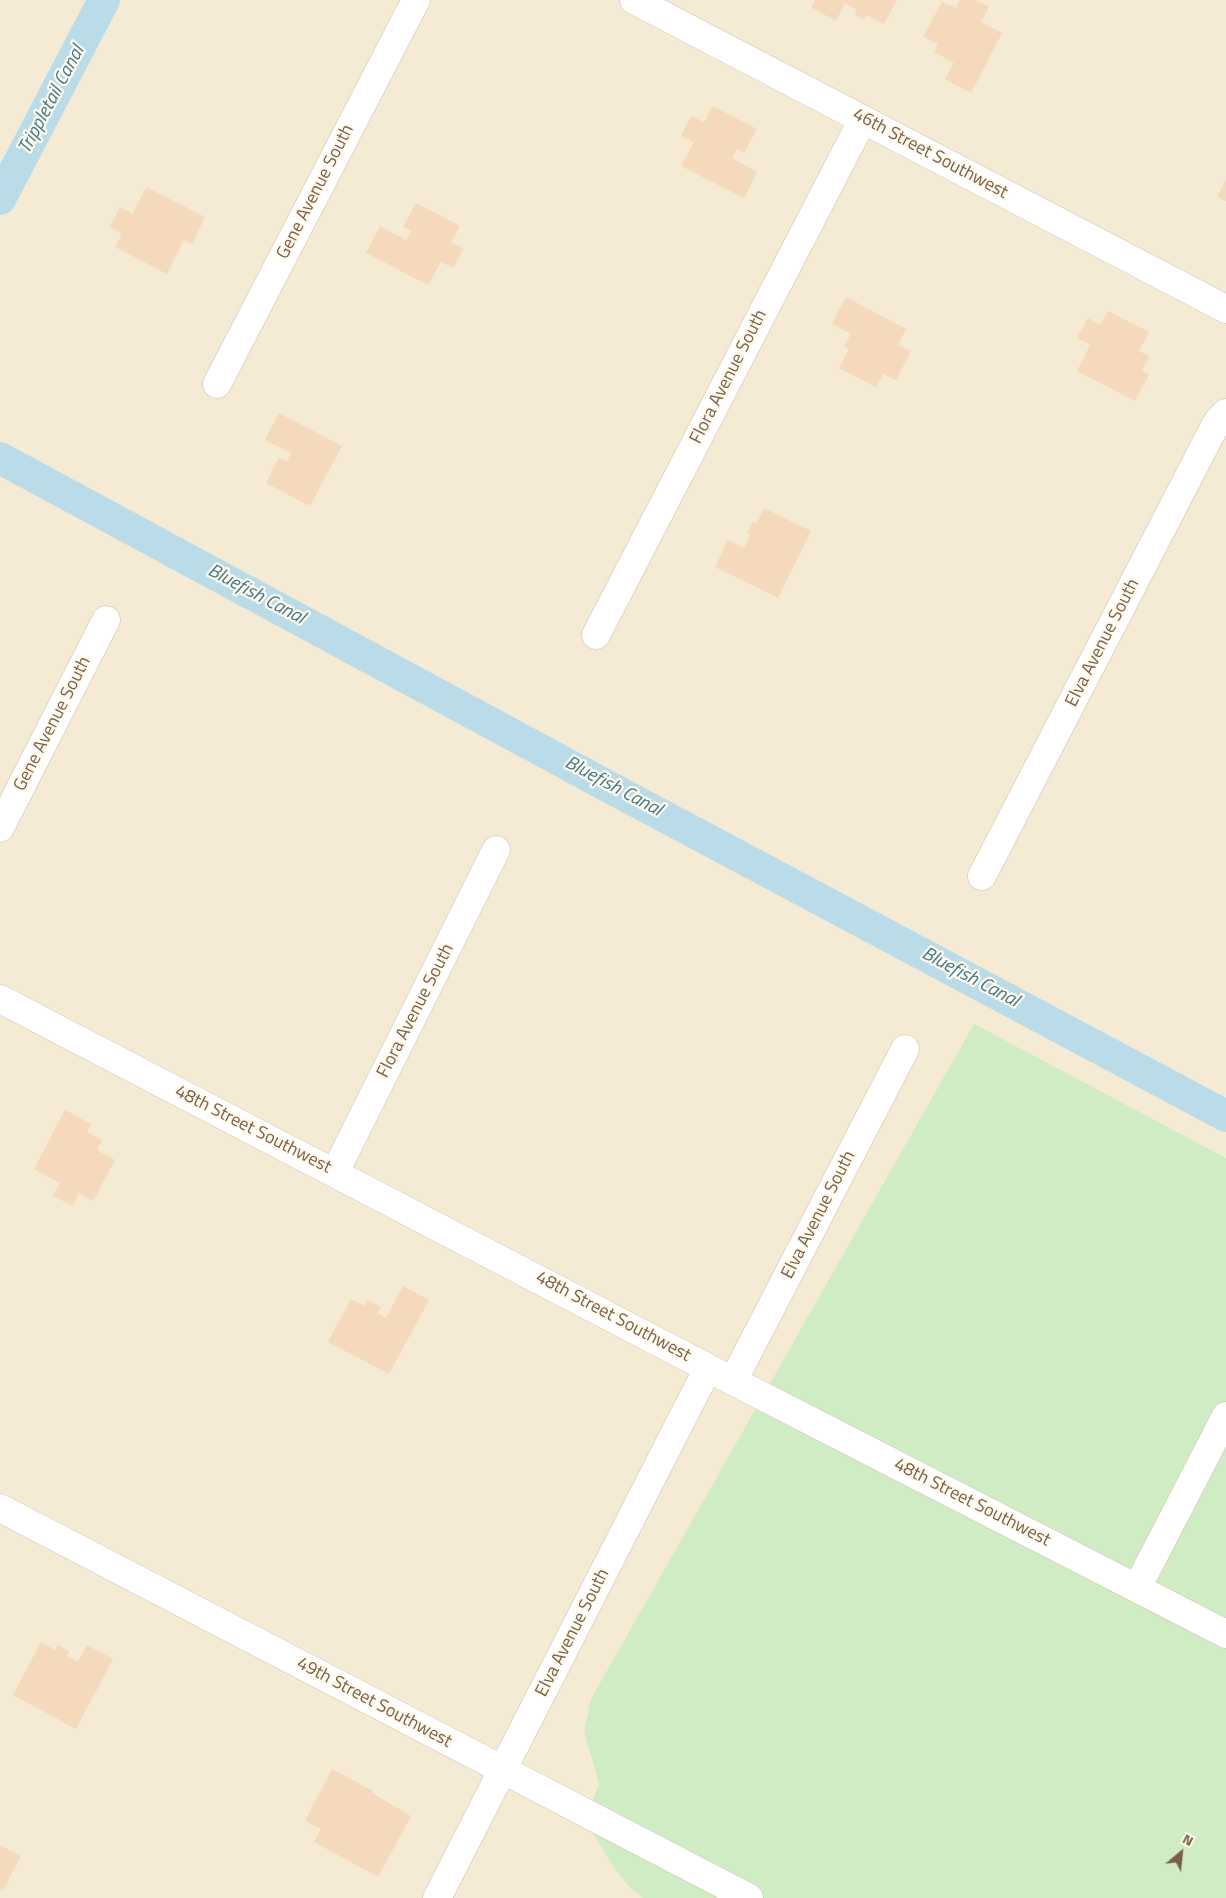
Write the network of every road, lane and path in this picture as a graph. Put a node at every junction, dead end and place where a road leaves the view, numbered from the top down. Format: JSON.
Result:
{"nodes":[{"id":1,"x":416,"y":0,"type":"edge"},
{"id":2,"x":634,"y":0,"type":"edge"},
{"id":3,"x":863,"y":119,"type":"junction"},
{"id":4,"x":1226,"y":310,"type":"edge"},
{"id":5,"x":217,"y":384,"type":"dead end"},
{"id":6,"x":1226,"y":413,"type":"edge"},
{"id":7,"x":106,"y":620,"type":"dead end"},
{"id":8,"x":596,"y":635,"type":"dead end"},
{"id":9,"x":0,"y":828,"type":"edge"},
{"id":10,"x":496,"y":850,"type":"dead end"},
{"id":11,"x":982,"y":876,"type":"dead end"},
{"id":12,"x":0,"y":1000,"type":"edge"},
{"id":13,"x":905,"y":1049,"type":"dead end"},
{"id":14,"x":335,"y":1172,"type":"junction"},
{"id":15,"x":708,"y":1368,"type":"junction"},
{"id":16,"x":733,"y":1381,"type":"junction"},
{"id":17,"x":1226,"y":1416,"type":"edge"},
{"id":18,"x":0,"y":1508,"type":"edge"},
{"id":19,"x":1137,"y":1588,"type":"junction"},
{"id":20,"x":1226,"y":1634,"type":"edge"},
{"id":21,"x":504,"y":1771,"type":"junction"},
{"id":22,"x":437,"y":1898,"type":"edge"},
{"id":23,"x":749,"y":1898,"type":"edge"}],
"edges":[{"from":1,"to":5,"type":"street","name":"Gene Avenue South"},
{"from":2,"to":3,"type":"street","name":"46th Street Southwest"},
{"from":3,"to":4,"type":"street","name":"46th Street Southwest"},
{"from":3,"to":8,"type":"street","name":"Flora Avenue South"},
{"from":6,"to":11,"type":"street","name":"Elva Avenue South"},
{"from":7,"to":9,"type":"street","name":"Gene Avenue South"},
{"from":10,"to":14,"type":"street","name":"Flora Avenue South"},
{"from":12,"to":14,"type":"street","name":"48th Street Southwest"},
{"from":13,"to":16,"type":"street","name":"Elva Avenue South"},
{"from":14,"to":15,"type":"street","name":"48th Street Southwest"},
{"from":15,"to":16,"type":"street","name":"48th Street Southwest"},
{"from":15,"to":21,"type":"street","name":"Elva Avenue South"},
{"from":16,"to":19,"type":"street","name":"48th Street Southwest"},
{"from":17,"to":19,"type":"street"},
{"from":18,"to":21,"type":"street","name":"49th Street Southwest"},
{"from":19,"to":20,"type":"street","name":"48th Street Southwest"},
{"from":21,"to":22,"type":"street","name":"Elva Avenue South"},
{"from":21,"to":23,"type":"street","name":"49th Street Southwest"}]}
